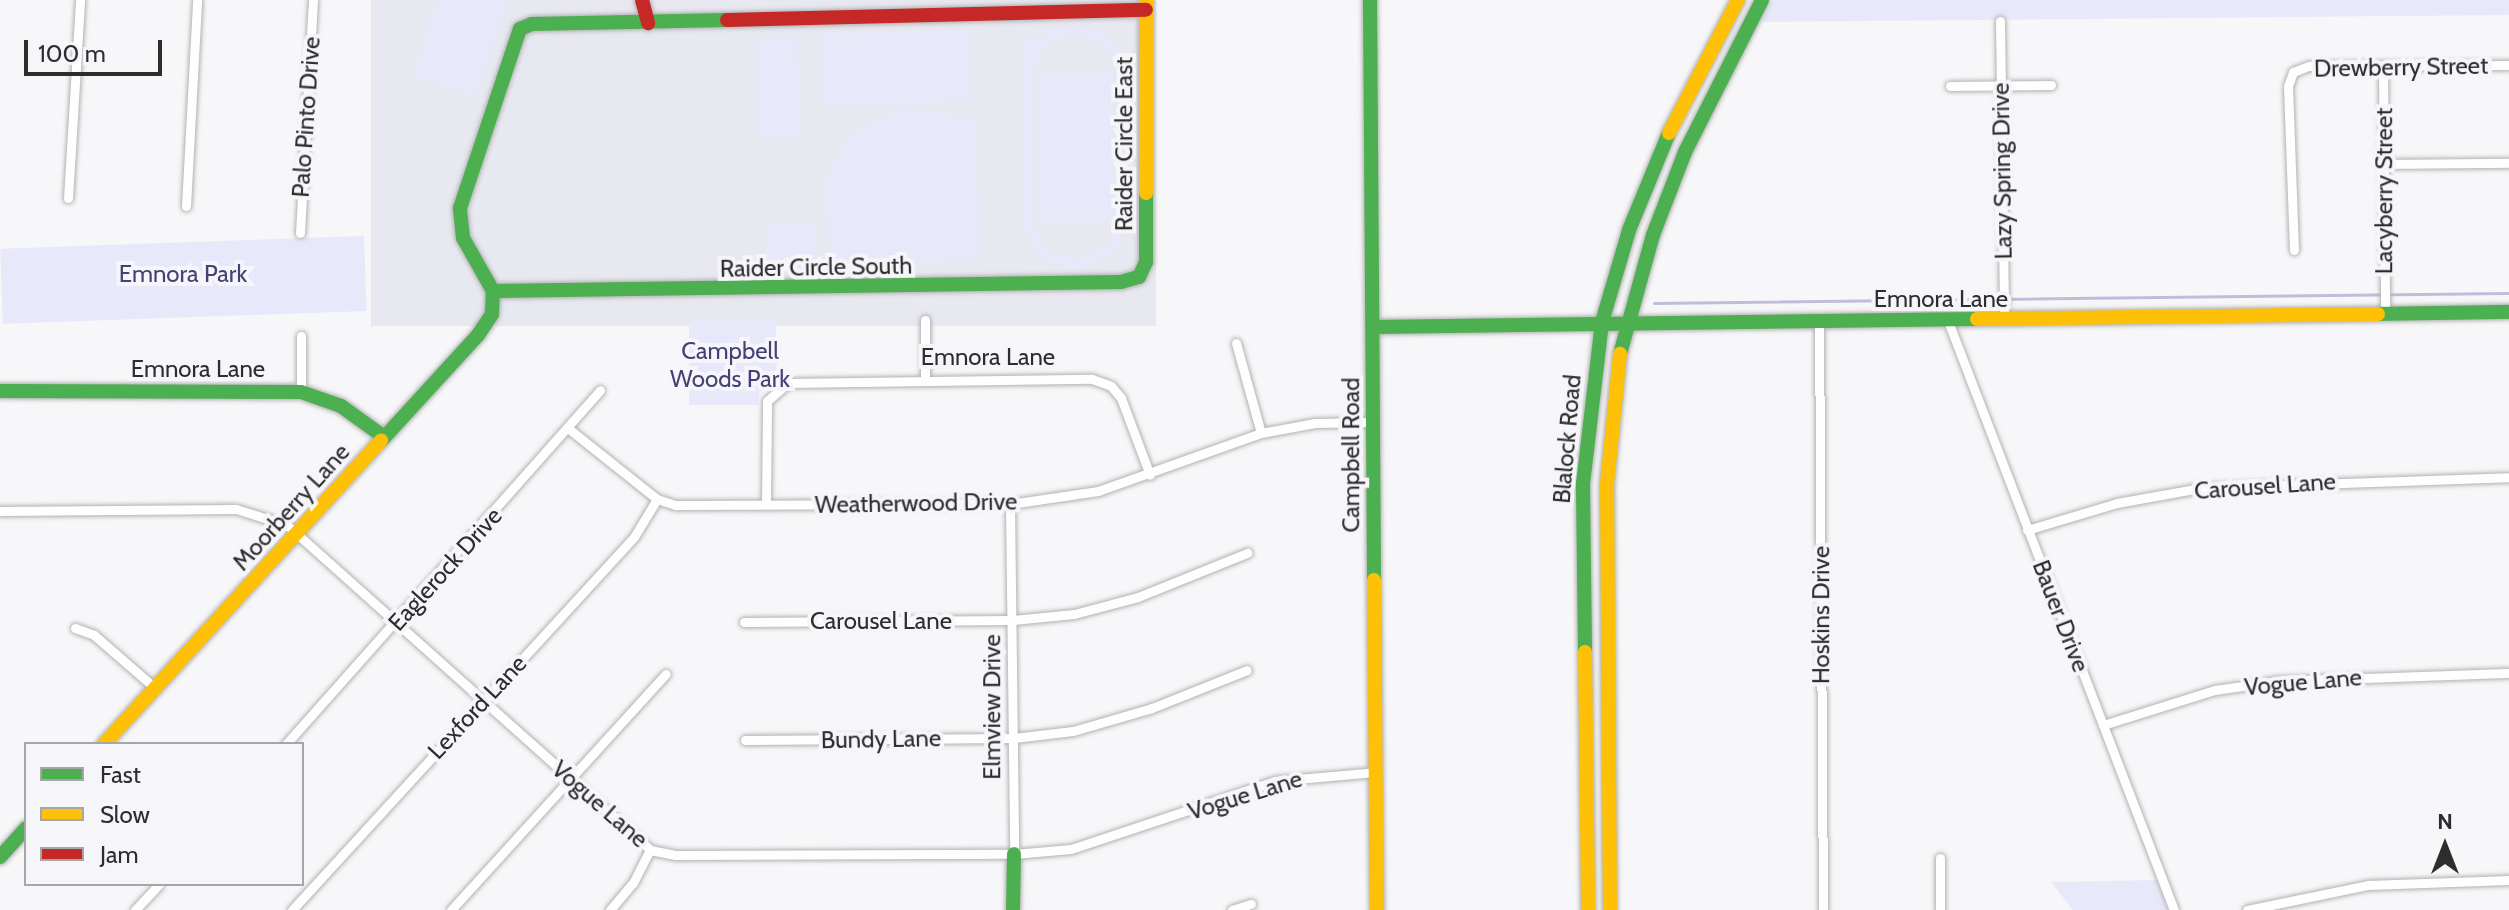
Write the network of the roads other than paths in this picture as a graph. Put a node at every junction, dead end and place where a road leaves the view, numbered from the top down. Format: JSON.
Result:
{"nodes":[{"id":1,"x":80,"y":0,"type":"edge"},
{"id":2,"x":197,"y":0,"type":"edge"},
{"id":3,"x":313,"y":0,"type":"edge"},
{"id":4,"x":642,"y":0,"type":"edge"},
{"id":5,"x":1370,"y":0,"type":"edge"},
{"id":6,"x":1738,"y":0,"type":"edge"},
{"id":7,"x":1762,"y":0,"type":"edge"},
{"id":8,"x":1146,"y":5,"type":"edge"},
{"id":9,"x":2000,"y":21,"type":"dead end"},
{"id":10,"x":648,"y":23,"type":"junction"},
{"id":11,"x":2509,"y":65,"type":"edge"},
{"id":12,"x":2383,"y":67,"type":"junction"},
{"id":13,"x":2000,"y":85,"type":"junction"},
{"id":14,"x":2051,"y":85,"type":"dead end"},
{"id":15,"x":1950,"y":86,"type":"dead end"},
{"id":16,"x":2509,"y":163,"type":"edge"},
{"id":17,"x":2384,"y":164,"type":"junction"},
{"id":18,"x":68,"y":198,"type":"dead end"},
{"id":19,"x":186,"y":206,"type":"dead end"},
{"id":20,"x":300,"y":233,"type":"dead end"},
{"id":21,"x":2294,"y":250,"type":"dead end"},
{"id":22,"x":1139,"y":277,"type":"joint"},
{"id":23,"x":493,"y":291,"type":"junction"},
{"id":24,"x":2385,"y":312,"type":"junction"},
{"id":25,"x":2509,"y":312,"type":"edge"},
{"id":26,"x":2004,"y":316,"type":"junction"},
{"id":27,"x":925,"y":320,"type":"dead end"},
{"id":28,"x":1627,"y":321,"type":"junction"},
{"id":29,"x":1819,"y":321,"type":"junction"},
{"id":30,"x":1948,"y":321,"type":"junction"},
{"id":31,"x":1602,"y":322,"type":"junction"},
{"id":32,"x":1373,"y":327,"type":"junction"},
{"id":33,"x":301,"y":336,"type":"dead end"},
{"id":34,"x":1236,"y":343,"type":"dead end"},
{"id":35,"x":925,"y":380,"type":"junction"},
{"id":36,"x":600,"y":390,"type":"dead end"},
{"id":37,"x":0,"y":391,"type":"edge"},
{"id":38,"x":301,"y":392,"type":"junction"},
{"id":39,"x":1372,"y":422,"type":"junction"},
{"id":40,"x":569,"y":429,"type":"junction"},
{"id":41,"x":1261,"y":433,"type":"junction"},
{"id":42,"x":384,"y":437,"type":"junction"},
{"id":43,"x":1150,"y":475,"type":"junction"},
{"id":44,"x":2509,"y":477,"type":"edge"},
{"id":45,"x":657,"y":499,"type":"junction"},
{"id":46,"x":766,"y":504,"type":"junction"},
{"id":47,"x":1010,"y":504,"type":"junction"},
{"id":48,"x":0,"y":511,"type":"edge"},
{"id":49,"x":2027,"y":530,"type":"junction"},
{"id":50,"x":298,"y":531,"type":"junction"},
{"id":51,"x":1247,"y":553,"type":"dead end"},
{"id":52,"x":1584,"y":554,"type":"junction"},
{"id":53,"x":1607,"y":556,"type":"junction"},
{"id":54,"x":1013,"y":620,"type":"junction"},
{"id":55,"x":398,"y":622,"type":"junction"},
{"id":56,"x":744,"y":622,"type":"dead end"},
{"id":57,"x":75,"y":628,"type":"dead end"},
{"id":58,"x":1247,"y":670,"type":"dead end"},
{"id":59,"x":2509,"y":673,"type":"edge"},
{"id":60,"x":666,"y":674,"type":"dead end"},
{"id":61,"x":155,"y":688,"type":"junction"},
{"id":62,"x":484,"y":698,"type":"junction"},
{"id":63,"x":1585,"y":710,"type":"junction"},
{"id":64,"x":1608,"y":711,"type":"junction"},
{"id":65,"x":2103,"y":725,"type":"junction"},
{"id":66,"x":1014,"y":738,"type":"junction"},
{"id":67,"x":745,"y":740,"type":"dead end"},
{"id":68,"x":106,"y":742,"type":"edge"},
{"id":69,"x":288,"y":742,"type":"edge"},
{"id":70,"x":1375,"y":772,"type":"junction"},
{"id":71,"x":571,"y":780,"type":"junction"},
{"id":72,"x":24,"y":830,"type":"edge"},
{"id":73,"x":650,"y":850,"type":"junction"},
{"id":74,"x":1014,"y":854,"type":"junction"},
{"id":75,"x":0,"y":857,"type":"edge"},
{"id":76,"x":1940,"y":858,"type":"dead end"},
{"id":77,"x":1587,"y":875,"type":"junction"},
{"id":78,"x":1609,"y":876,"type":"junction"},
{"id":79,"x":2509,"y":880,"type":"edge"},
{"id":80,"x":157,"y":886,"type":"edge"},
{"id":81,"x":1251,"y":904,"type":"dead end"},
{"id":82,"x":135,"y":910,"type":"edge"},
{"id":83,"x":292,"y":910,"type":"edge"},
{"id":84,"x":451,"y":910,"type":"edge"},
{"id":85,"x":610,"y":910,"type":"edge"},
{"id":86,"x":1013,"y":910,"type":"edge"},
{"id":87,"x":1232,"y":910,"type":"edge"},
{"id":88,"x":1377,"y":910,"type":"edge"},
{"id":89,"x":1588,"y":910,"type":"edge"},
{"id":90,"x":1610,"y":910,"type":"edge"},
{"id":91,"x":1823,"y":910,"type":"edge"},
{"id":92,"x":1940,"y":910,"type":"edge"},
{"id":93,"x":2174,"y":910,"type":"edge"},
{"id":94,"x":2247,"y":910,"type":"edge"}],
"edges":[{"from":1,"to":18,"type":"street"},
{"from":2,"to":19,"type":"street"},
{"from":3,"to":20,"type":"street","name":"Palo Pinto Drive"},
{"from":4,"to":10,"type":"street"},
{"from":5,"to":32,"type":"street","name":"Campbell Road"},
{"from":6,"to":31,"type":"street","name":"Blalock Road"},
{"from":7,"to":28,"type":"street","name":"Blalock Road"},
{"from":8,"to":10,"type":"street"},
{"from":8,"to":22,"type":"street","name":"Raider Circle East"},
{"from":9,"to":13,"type":"street","name":"Lazy Spring Drive"},
{"from":10,"to":23,"type":"street"},
{"from":11,"to":12,"type":"street","name":"Drewberry Street"},
{"from":12,"to":17,"type":"street","name":"Lacyberry Street"},
{"from":12,"to":21,"type":"street","name":"Drewberry Street"},
{"from":13,"to":14,"type":"street"},
{"from":13,"to":15,"type":"street"},
{"from":13,"to":26,"type":"street","name":"Lazy Spring Drive"},
{"from":16,"to":17,"type":"street"},
{"from":17,"to":24,"type":"street","name":"Lacyberry Street"},
{"from":22,"to":23,"type":"street","name":"Raider Circle South"},
{"from":23,"to":42,"type":"street","name":"Moorberry Lane"},
{"from":24,"to":25,"type":"street","name":"Emnora Lane"},
{"from":24,"to":26,"type":"street","name":"Emnora Lane"},
{"from":26,"to":30,"type":"street","name":"Emnora Lane"},
{"from":27,"to":35,"type":"street"},
{"from":28,"to":29,"type":"street","name":"Emnora Lane"},
{"from":28,"to":31,"type":"street","name":"Emnora Lane"},
{"from":28,"to":53,"type":"street","name":"Blalock Road"},
{"from":29,"to":30,"type":"street","name":"Emnora Lane"},
{"from":29,"to":91,"type":"street","name":"Hoskins Drive"},
{"from":30,"to":49,"type":"street","name":"Bauer Drive"},
{"from":31,"to":32,"type":"street","name":"Emnora Lane"},
{"from":31,"to":52,"type":"street","name":"Blalock Road"},
{"from":32,"to":39,"type":"street","name":"Campbell Road"},
{"from":33,"to":38,"type":"street"},
{"from":34,"to":41,"type":"street"},
{"from":35,"to":43,"type":"street","name":"Emnora Lane"},
{"from":35,"to":46,"type":"street","name":"Emnora Lane"},
{"from":36,"to":40,"type":"street","name":"Eaglerock Drive"},
{"from":37,"to":38,"type":"street","name":"Emnora Lane"},
{"from":38,"to":42,"type":"street","name":"Emnora Lane"},
{"from":39,"to":41,"type":"street","name":"Weatherwood Drive"},
{"from":39,"to":70,"type":"street","name":"Campbell Road"},
{"from":40,"to":45,"type":"street","name":"Weatherwood Drive"},
{"from":40,"to":55,"type":"street","name":"Eaglerock Drive"},
{"from":41,"to":43,"type":"street","name":"Weatherwood Drive"},
{"from":42,"to":50,"type":"street","name":"Moorberry Lane"},
{"from":43,"to":47,"type":"street","name":"Weatherwood Drive"},
{"from":44,"to":49,"type":"street","name":"Carousel Lane"},
{"from":45,"to":46,"type":"street","name":"Weatherwood Drive"},
{"from":45,"to":62,"type":"street","name":"Lexford Lane"},
{"from":46,"to":47,"type":"street","name":"Weatherwood Drive"},
{"from":47,"to":54,"type":"street","name":"Elmview Drive"},
{"from":48,"to":50,"type":"street","name":"Vogue Lane"},
{"from":49,"to":65,"type":"street","name":"Bauer Drive"},
{"from":50,"to":55,"type":"street","name":"Vogue Lane"},
{"from":50,"to":61,"type":"street","name":"Moorberry Lane"},
{"from":51,"to":54,"type":"street","name":"Carousel Lane"},
{"from":52,"to":53,"type":"street"},
{"from":52,"to":63,"type":"street","name":"Blalock Road"},
{"from":53,"to":64,"type":"street","name":"Blalock Road"},
{"from":54,"to":56,"type":"street","name":"Carousel Lane"},
{"from":54,"to":66,"type":"street","name":"Elmview Drive"},
{"from":55,"to":62,"type":"street","name":"Vogue Lane"},
{"from":55,"to":69,"type":"street","name":"Eaglerock Drive"},
{"from":57,"to":61,"type":"street"},
{"from":58,"to":66,"type":"street","name":"Bundy Lane"},
{"from":59,"to":65,"type":"street","name":"Vogue Lane"},
{"from":60,"to":71,"type":"street"},
{"from":61,"to":68,"type":"street","name":"Moorberry Lane"},
{"from":62,"to":71,"type":"street","name":"Vogue Lane"},
{"from":62,"to":83,"type":"street","name":"Lexford Lane"},
{"from":63,"to":64,"type":"street"},
{"from":63,"to":77,"type":"street","name":"Blalock Road"},
{"from":64,"to":78,"type":"street","name":"Blalock Road"},
{"from":65,"to":93,"type":"street","name":"Bauer Drive"},
{"from":66,"to":67,"type":"street","name":"Bundy Lane"},
{"from":66,"to":74,"type":"street","name":"Elmview Drive"},
{"from":70,"to":74,"type":"street","name":"Vogue Lane"},
{"from":70,"to":88,"type":"street","name":"Campbell Road"},
{"from":71,"to":73,"type":"street","name":"Vogue Lane"},
{"from":71,"to":84,"type":"street"},
{"from":72,"to":75,"type":"street"},
{"from":73,"to":74,"type":"street","name":"Vogue Lane"},
{"from":73,"to":85,"type":"street"},
{"from":74,"to":86,"type":"street","name":"Elmview Drive"},
{"from":76,"to":92,"type":"street"},
{"from":77,"to":78,"type":"street"},
{"from":77,"to":89,"type":"street","name":"Blalock Road"},
{"from":78,"to":90,"type":"street","name":"Blalock Road"},
{"from":79,"to":94,"type":"street"},
{"from":80,"to":82,"type":"street"},
{"from":81,"to":87,"type":"street"}]}
